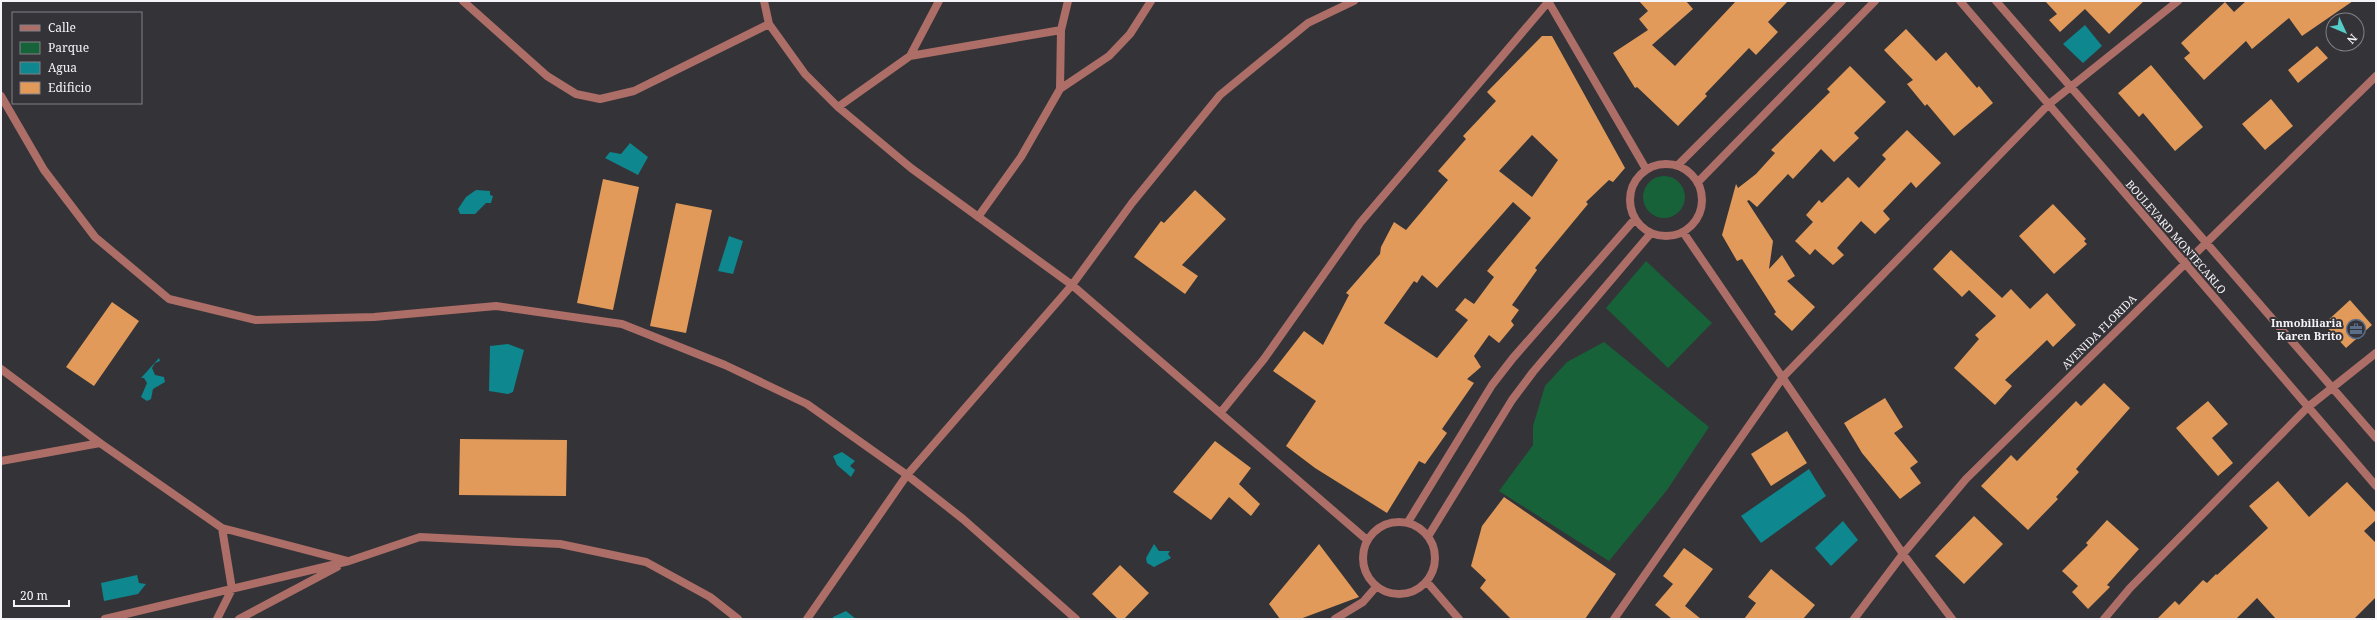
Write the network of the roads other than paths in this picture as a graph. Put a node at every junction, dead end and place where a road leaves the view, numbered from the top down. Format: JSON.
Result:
{"nodes":[{"id":1,"x":463,"y":1,"type":"edge"},
{"id":2,"x":764,"y":1,"type":"edge"},
{"id":3,"x":939,"y":1,"type":"edge"},
{"id":4,"x":1068,"y":1,"type":"edge"},
{"id":5,"x":1151,"y":1,"type":"edge"},
{"id":6,"x":1354,"y":1,"type":"edge"},
{"id":7,"x":1548,"y":1,"type":"edge"},
{"id":8,"x":1842,"y":1,"type":"edge"},
{"id":9,"x":1875,"y":1,"type":"edge"},
{"id":10,"x":1960,"y":1,"type":"edge"},
{"id":11,"x":1996,"y":1,"type":"edge"},
{"id":12,"x":2178,"y":1,"type":"edge"},
{"id":13,"x":769,"y":24,"type":"junction"},
{"id":14,"x":1061,"y":30,"type":"junction"},
{"id":15,"x":910,"y":56,"type":"junction"},
{"id":16,"x":2376,"y":76,"type":"edge"},
{"id":17,"x":2070,"y":87,"type":"junction"},
{"id":18,"x":1060,"y":89,"type":"junction"},
{"id":19,"x":1,"y":96,"type":"edge"},
{"id":20,"x":2048,"y":105,"type":"junction"},
{"id":21,"x":838,"y":107,"type":"junction"},
{"id":22,"x":1678,"y":165,"type":"junction"},
{"id":23,"x":1646,"y":169,"type":"junction"},
{"id":24,"x":1698,"y":182,"type":"junction"},
{"id":25,"x":978,"y":217,"type":"junction"},
{"id":26,"x":1635,"y":219,"type":"junction"},
{"id":27,"x":1683,"y":232,"type":"junction"},
{"id":28,"x":1651,"y":233,"type":"junction"},
{"id":29,"x":2206,"y":241,"type":"junction"},
{"id":30,"x":2184,"y":264,"type":"junction"},
{"id":31,"x":1072,"y":285,"type":"junction"},
{"id":32,"x":2376,"y":353,"type":"edge"},
{"id":33,"x":1,"y":369,"type":"edge"},
{"id":34,"x":1783,"y":377,"type":"junction"},
{"id":35,"x":2333,"y":388,"type":"junction"},
{"id":36,"x":2308,"y":407,"type":"junction"},
{"id":37,"x":1221,"y":412,"type":"junction"},
{"id":38,"x":2376,"y":438,"type":"edge"},
{"id":39,"x":100,"y":443,"type":"junction"},
{"id":40,"x":1,"y":461,"type":"edge"},
{"id":41,"x":907,"y":475,"type":"junction"},
{"id":42,"x":2376,"y":486,"type":"edge"},
{"id":43,"x":1408,"y":522,"type":"junction"},
{"id":44,"x":222,"y":528,"type":"junction"},
{"id":45,"x":1428,"y":535,"type":"junction"},
{"id":46,"x":1367,"y":540,"type":"junction"},
{"id":47,"x":1903,"y":554,"type":"junction"},
{"id":48,"x":348,"y":561,"type":"junction"},
{"id":49,"x":1427,"y":582,"type":"junction"},
{"id":50,"x":1376,"y":586,"type":"junction"},
{"id":51,"x":232,"y":589,"type":"junction"},
{"id":52,"x":105,"y":619,"type":"edge"},
{"id":53,"x":217,"y":619,"type":"edge"},
{"id":54,"x":239,"y":619,"type":"edge"},
{"id":55,"x":738,"y":619,"type":"edge"},
{"id":56,"x":807,"y":619,"type":"edge"},
{"id":57,"x":1076,"y":619,"type":"edge"},
{"id":58,"x":1335,"y":619,"type":"edge"},
{"id":59,"x":1459,"y":619,"type":"edge"},
{"id":60,"x":1614,"y":619,"type":"edge"},
{"id":61,"x":1854,"y":619,"type":"edge"},
{"id":62,"x":1952,"y":619,"type":"edge"},
{"id":63,"x":2104,"y":619,"type":"edge"}],
"edges":[{"from":1,"to":13,"type":"street"},
{"from":2,"to":13,"type":"street"},
{"from":3,"to":15,"type":"street"},
{"from":4,"to":14,"type":"street"},
{"from":5,"to":18,"type":"street"},
{"from":6,"to":31,"type":"street"},
{"from":7,"to":23,"type":"street"},
{"from":7,"to":37,"type":"street"},
{"from":8,"to":22,"type":"street"},
{"from":9,"to":24,"type":"street"},
{"from":10,"to":20,"type":"street","name":"BOULEVARD MONTECARLO"},
{"from":11,"to":17,"type":"street","name":"BOULEVARD MONTECARLO"},
{"from":12,"to":17,"type":"street"},
{"from":13,"to":21,"type":"street"},
{"from":14,"to":15,"type":"street"},
{"from":14,"to":18,"type":"street"},
{"from":15,"to":21,"type":"street"},
{"from":16,"to":29,"type":"street","name":"AVENIDA FLORIDA"},
{"from":17,"to":20,"type":"street"},
{"from":17,"to":29,"type":"street","name":"BOULEVARD MONTECARLO"},
{"from":18,"to":25,"type":"street"},
{"from":19,"to":41,"type":"street"},
{"from":20,"to":30,"type":"street","name":"BOULEVARD MONTECARLO"},
{"from":20,"to":34,"type":"street"},
{"from":21,"to":25,"type":"street"},
{"from":22,"to":23,"type":"street"},
{"from":22,"to":24,"type":"street"},
{"from":23,"to":26,"type":"street"},
{"from":24,"to":27,"type":"street"},
{"from":25,"to":31,"type":"street"},
{"from":26,"to":28,"type":"street"},
{"from":26,"to":43,"type":"street"},
{"from":27,"to":28,"type":"street"},
{"from":27,"to":34,"type":"street"},
{"from":28,"to":45,"type":"street"},
{"from":29,"to":30,"type":"street","name":"AVENIDA FLORIDA"},
{"from":29,"to":35,"type":"street","name":"BOULEVARD MONTECARLO"},
{"from":30,"to":36,"type":"street","name":"BOULEVARD MONTECARLO"},
{"from":30,"to":47,"type":"street","name":"AVENIDA FLORIDA"},
{"from":31,"to":37,"type":"street"},
{"from":31,"to":41,"type":"street"},
{"from":32,"to":35,"type":"street"},
{"from":33,"to":39,"type":"street"},
{"from":34,"to":47,"type":"street"},
{"from":34,"to":60,"type":"street"},
{"from":35,"to":36,"type":"street"},
{"from":35,"to":38,"type":"street","name":"BOULEVARD MONTECARLO"},
{"from":36,"to":42,"type":"street","name":"BOULEVARD MONTECARLO"},
{"from":36,"to":63,"type":"street"},
{"from":37,"to":46,"type":"street"},
{"from":39,"to":40,"type":"street"},
{"from":39,"to":44,"type":"street"},
{"from":41,"to":56,"type":"street"},
{"from":41,"to":57,"type":"street"},
{"from":43,"to":45,"type":"street"},
{"from":43,"to":46,"type":"street"},
{"from":44,"to":48,"type":"street"},
{"from":44,"to":51,"type":"street"},
{"from":45,"to":49,"type":"street"},
{"from":46,"to":50,"type":"street"},
{"from":47,"to":61,"type":"street","name":"AVENIDA FLORIDA"},
{"from":47,"to":62,"type":"street"},
{"from":48,"to":51,"type":"street"},
{"from":48,"to":54,"type":"street"},
{"from":48,"to":55,"type":"street"},
{"from":49,"to":50,"type":"street"},
{"from":49,"to":59,"type":"street"},
{"from":50,"to":58,"type":"street"},
{"from":51,"to":52,"type":"street"},
{"from":51,"to":53,"type":"street"}]}
